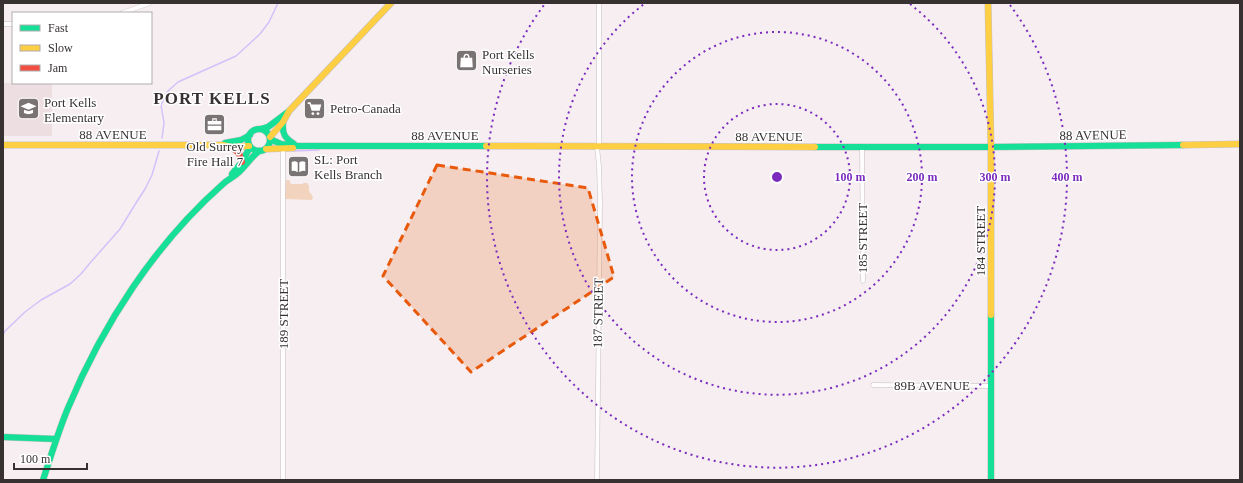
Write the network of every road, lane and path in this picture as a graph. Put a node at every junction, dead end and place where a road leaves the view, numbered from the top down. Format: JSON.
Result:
{"nodes":[{"id":1,"x":150,"y":3,"type":"edge"},
{"id":2,"x":391,"y":3,"type":"edge"},
{"id":3,"x":599,"y":3,"type":"edge"},
{"id":4,"x":988,"y":3,"type":"edge"},
{"id":5,"x":125,"y":12,"type":"edge"},
{"id":6,"x":289,"y":111,"type":"junction"},
{"id":7,"x":283,"y":122,"type":"junction"},
{"id":8,"x":260,"y":129,"type":"junction"},
{"id":9,"x":250,"y":135,"type":"junction"},
{"id":10,"x":270,"y":138,"type":"junction"},
{"id":11,"x":1240,"y":144,"type":"edge"},
{"id":12,"x":3,"y":145,"type":"edge"},
{"id":13,"x":223,"y":145,"type":"junction"},
{"id":14,"x":297,"y":145,"type":"junction"},
{"id":15,"x":250,"y":146,"type":"junction"},
{"id":16,"x":231,"y":147,"type":"junction"},
{"id":17,"x":598,"y":147,"type":"junction"},
{"id":18,"x":862,"y":147,"type":"junction"},
{"id":19,"x":991,"y":147,"type":"junction"},
{"id":20,"x":266,"y":149,"type":"junction"},
{"id":21,"x":282,"y":149,"type":"junction"},
{"id":22,"x":259,"y":151,"type":"junction"},
{"id":23,"x":242,"y":162,"type":"junction"},
{"id":24,"x":231,"y":177,"type":"junction"},
{"id":25,"x":863,"y":281,"type":"dead end"},
{"id":26,"x":873,"y":385,"type":"dead end"},
{"id":27,"x":991,"y":386,"type":"junction"},
{"id":28,"x":3,"y":437,"type":"edge"},
{"id":29,"x":56,"y":440,"type":"junction"},
{"id":30,"x":43,"y":480,"type":"edge"},
{"id":31,"x":283,"y":480,"type":"edge"},
{"id":32,"x":597,"y":480,"type":"edge"},
{"id":33,"x":991,"y":480,"type":"edge"}],
"edges":[{"from":1,"to":5,"type":"street"},
{"from":2,"to":6,"type":"main road"},
{"from":3,"to":17,"type":"street","name":"187 STREET"},
{"from":4,"to":19,"type":"main road","name":"184 STREET"},
{"from":6,"to":7,"type":"main road"},
{"from":6,"to":8,"type":"main road"},
{"from":7,"to":10,"type":"main road"},
{"from":7,"to":14,"type":"main road"},
{"from":8,"to":9,"type":"main road"},
{"from":8,"to":10,"type":"main road"},
{"from":9,"to":13,"type":"main road","name":"88 AVENUE"},
{"from":9,"to":15,"type":"main road"},
{"from":10,"to":14,"type":"main road","name":"88 AVENUE"},
{"from":10,"to":20,"type":"main road"},
{"from":11,"to":19,"type":"main road","name":"88 AVENUE"},
{"from":12,"to":13,"type":"main road","name":"88 AVENUE"},
{"from":13,"to":16,"type":"main road","name":"88 AVENUE"},
{"from":14,"to":17,"type":"main road","name":"88 AVENUE"},
{"from":14,"to":21,"type":"main road","name":"88 AVENUE"},
{"from":15,"to":16,"type":"main road","name":"88 AVENUE"},
{"from":15,"to":22,"type":"main road"},
{"from":15,"to":23,"type":"main road"},
{"from":16,"to":23,"type":"main road"},
{"from":17,"to":18,"type":"main road","name":"88 AVENUE"},
{"from":17,"to":32,"type":"street","name":"187 STREET"},
{"from":18,"to":19,"type":"main road","name":"88 AVENUE"},
{"from":18,"to":25,"type":"street","name":"185 STREET"},
{"from":19,"to":27,"type":"main road","name":"184 STREET"},
{"from":20,"to":21,"type":"main road","name":"88 AVENUE"},
{"from":20,"to":22,"type":"main road"},
{"from":21,"to":31,"type":"street","name":"189 STREET"},
{"from":22,"to":24,"type":"main road"},
{"from":23,"to":24,"type":"main road"},
{"from":24,"to":29,"type":"main road"},
{"from":26,"to":27,"type":"street","name":"89B AVENUE"},
{"from":27,"to":33,"type":"main road","name":"184 STREET"},
{"from":28,"to":29,"type":"main road"},
{"from":29,"to":30,"type":"main road"}]}
